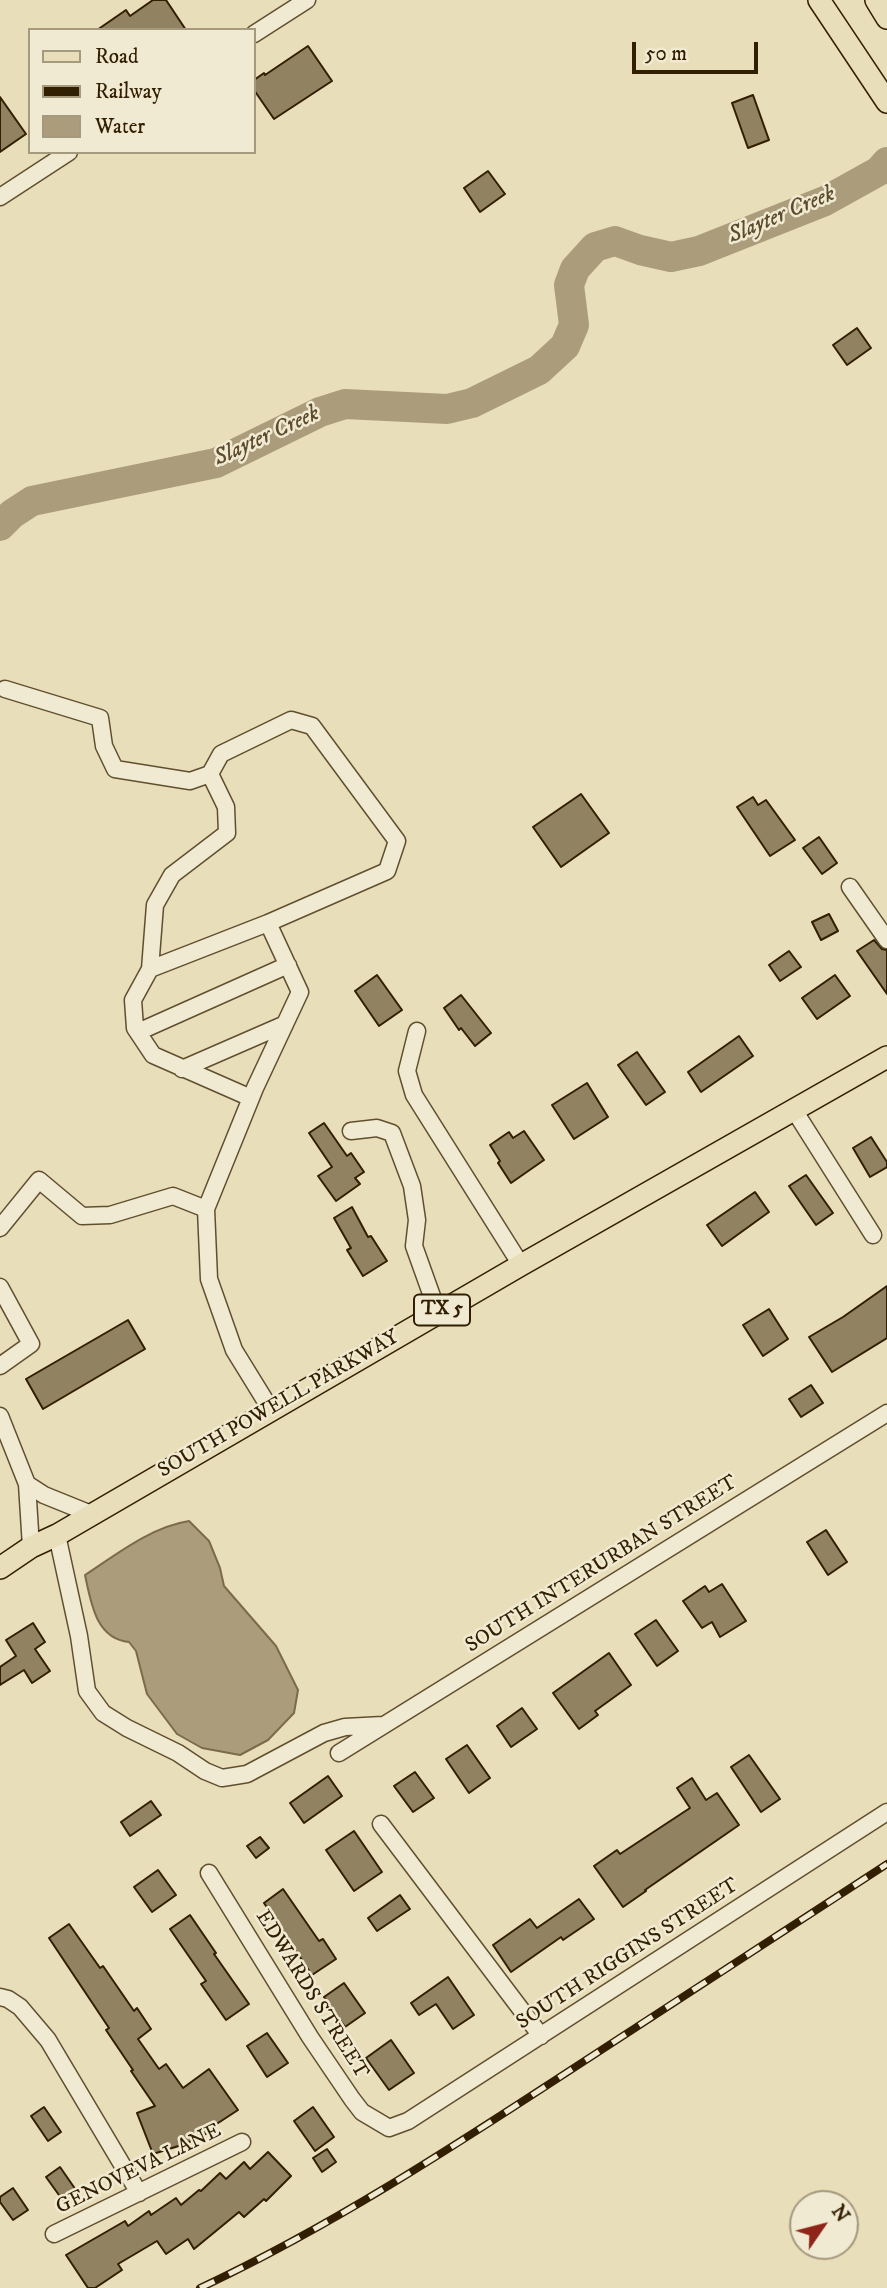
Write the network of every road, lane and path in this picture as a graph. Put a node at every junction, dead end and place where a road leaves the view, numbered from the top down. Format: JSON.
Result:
{"nodes":[{"id":1,"x":307,"y":0,"type":"edge"},
{"id":2,"x":819,"y":0,"type":"edge"},
{"id":3,"x":876,"y":0,"type":"edge"},
{"id":4,"x":887,"y":18,"type":"edge"},
{"id":5,"x":256,"y":33,"type":"edge"},
{"id":6,"x":887,"y":102,"type":"edge"},
{"id":7,"x":66,"y":154,"type":"edge"},
{"id":8,"x":0,"y":197,"type":"edge"},
{"id":9,"x":5,"y":690,"type":"dead end"},
{"id":10,"x":211,"y":775,"type":"junction"},
{"id":11,"x":850,"y":887,"type":"dead end"},
{"id":12,"x":268,"y":923,"type":"junction"},
{"id":13,"x":887,"y":940,"type":"edge"},
{"id":14,"x":288,"y":965,"type":"junction"},
{"id":15,"x":150,"y":969,"type":"junction"},
{"id":16,"x":283,"y":1025,"type":"junction"},
{"id":17,"x":417,"y":1031,"type":"dead end"},
{"id":18,"x":138,"y":1032,"type":"junction"},
{"id":19,"x":887,"y":1057,"type":"edge"},
{"id":20,"x":182,"y":1069,"type":"junction"},
{"id":21,"x":251,"y":1098,"type":"junction"},
{"id":22,"x":794,"y":1110,"type":"junction"},
{"id":23,"x":351,"y":1131,"type":"dead end"},
{"id":24,"x":206,"y":1209,"type":"junction"},
{"id":25,"x":0,"y":1228,"type":"edge"},
{"id":26,"x":873,"y":1235,"type":"dead end"},
{"id":27,"x":521,"y":1265,"type":"junction"},
{"id":28,"x":0,"y":1287,"type":"edge"},
{"id":29,"x":438,"y":1313,"type":"junction"},
{"id":30,"x":0,"y":1366,"type":"edge"},
{"id":31,"x":271,"y":1410,"type":"junction"},
{"id":32,"x":887,"y":1413,"type":"edge"},
{"id":33,"x":0,"y":1416,"type":"edge"},
{"id":34,"x":27,"y":1484,"type":"junction"},
{"id":35,"x":91,"y":1514,"type":"junction"},
{"id":36,"x":57,"y":1535,"type":"junction"},
{"id":37,"x":31,"y":1547,"type":"junction"},
{"id":38,"x":0,"y":1568,"type":"edge"},
{"id":39,"x":384,"y":1725,"type":"junction"},
{"id":40,"x":339,"y":1753,"type":"dead end"},
{"id":41,"x":887,"y":1812,"type":"edge"},
{"id":42,"x":381,"y":1824,"type":"dead end"},
{"id":43,"x":209,"y":1873,"type":"dead end"},
{"id":44,"x":0,"y":1997,"type":"edge"},
{"id":45,"x":541,"y":2036,"type":"junction"},
{"id":46,"x":389,"y":2128,"type":"joint"},
{"id":47,"x":242,"y":2142,"type":"dead end"},
{"id":48,"x":139,"y":2193,"type":"junction"},
{"id":49,"x":54,"y":2234,"type":"dead end"}],
"edges":[{"from":1,"to":5,"type":"street"},
{"from":2,"to":6,"type":"main road"},
{"from":3,"to":4,"type":"main road"},
{"from":7,"to":8,"type":"street"},
{"from":9,"to":10,"type":"street"},
{"from":10,"to":12,"type":"street"},
{"from":10,"to":15,"type":"street"},
{"from":11,"to":13,"type":"street"},
{"from":12,"to":14,"type":"street"},
{"from":12,"to":15,"type":"street"},
{"from":14,"to":16,"type":"street"},
{"from":14,"to":18,"type":"street"},
{"from":15,"to":18,"type":"street"},
{"from":16,"to":20,"type":"street"},
{"from":16,"to":21,"type":"street"},
{"from":17,"to":27,"type":"street"},
{"from":18,"to":20,"type":"street"},
{"from":19,"to":22,"type":"main road","name":"SOUTH POWELL PARKWAY","number":"TX 5"},
{"from":20,"to":21,"type":"street"},
{"from":21,"to":24,"type":"street"},
{"from":22,"to":26,"type":"street"},
{"from":22,"to":27,"type":"main road","name":"SOUTH POWELL PARKWAY","number":"TX 5"},
{"from":23,"to":29,"type":"street"},
{"from":24,"to":25,"type":"street"},
{"from":24,"to":31,"type":"street"},
{"from":27,"to":29,"type":"main road","name":"SOUTH POWELL PARKWAY","number":"TX 5"},
{"from":28,"to":30,"type":"street"},
{"from":29,"to":31,"type":"main road","name":"SOUTH POWELL PARKWAY","number":"TX 5"},
{"from":31,"to":35,"type":"main road","name":"SOUTH POWELL PARKWAY","number":"TX 5"},
{"from":32,"to":39,"type":"street","name":"SOUTH INTERURBAN STREET"},
{"from":33,"to":34,"type":"street"},
{"from":34,"to":35,"type":"street"},
{"from":34,"to":37,"type":"street"},
{"from":35,"to":36,"type":"main road","name":"SOUTH POWELL PARKWAY","number":"TX 5"},
{"from":36,"to":37,"type":"main road","name":"SOUTH POWELL PARKWAY","number":"TX 5"},
{"from":36,"to":39,"type":"street"},
{"from":37,"to":38,"type":"main road","name":"SOUTH POWELL PARKWAY","number":"TX 5"},
{"from":39,"to":40,"type":"street","name":"SOUTH INTERURBAN STREET"},
{"from":41,"to":45,"type":"street","name":"SOUTH RIGGINS STREET"},
{"from":42,"to":45,"type":"street"},
{"from":43,"to":46,"type":"street","name":"EDWARDS STREET"},
{"from":44,"to":48,"type":"street"},
{"from":45,"to":46,"type":"street","name":"SOUTH RIGGINS STREET"},
{"from":47,"to":48,"type":"street","name":"GENOVEVA LANE"},
{"from":48,"to":49,"type":"street","name":"GENOVEVA LANE"}]}
